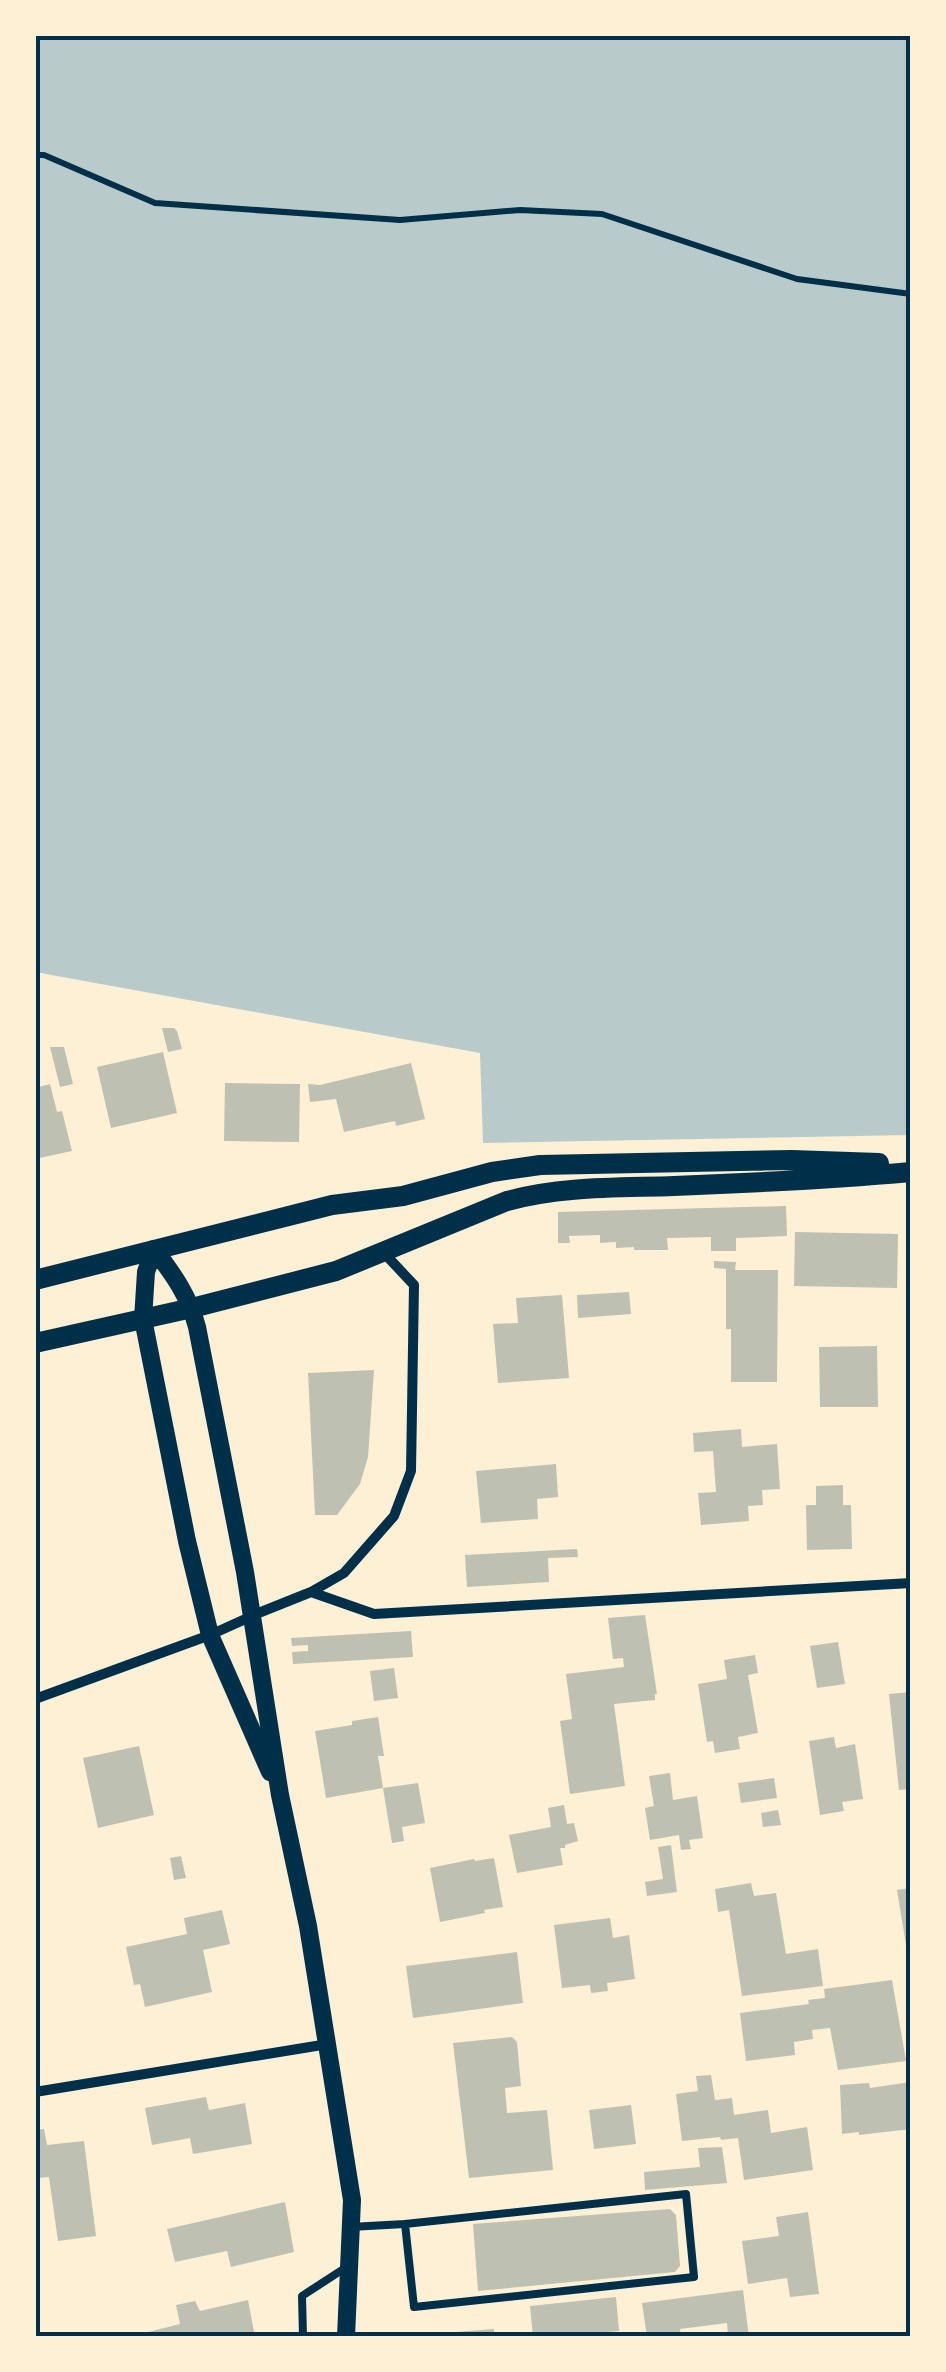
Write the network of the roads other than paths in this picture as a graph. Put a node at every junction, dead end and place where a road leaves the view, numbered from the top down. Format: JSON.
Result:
{"nodes":[{"id":1,"x":911,"y":1168,"type":"edge"},
{"id":2,"x":154,"y":1249,"type":"junction"},
{"id":3,"x":383,"y":1252,"type":"junction"},
{"id":4,"x":35,"y":1280,"type":"edge"},
{"id":5,"x":192,"y":1308,"type":"junction"},
{"id":6,"x":143,"y":1319,"type":"junction"},
{"id":7,"x":35,"y":1343,"type":"edge"},
{"id":8,"x":911,"y":1583,"type":"edge"},
{"id":9,"x":311,"y":1592,"type":"junction"},
{"id":10,"x":250,"y":1617,"type":"junction"},
{"id":11,"x":210,"y":1636,"type":"junction"},
{"id":12,"x":35,"y":1699,"type":"edge"},
{"id":13,"x":280,"y":1794,"type":"junction"},
{"id":14,"x":328,"y":2044,"type":"junction"},
{"id":15,"x":35,"y":2092,"type":"edge"},
{"id":16,"x":405,"y":2224,"type":"junction"},
{"id":17,"x":350,"y":2227,"type":"junction"},
{"id":18,"x":349,"y":2266,"type":"junction"},
{"id":19,"x":304,"y":2337,"type":"edge"},
{"id":20,"x":346,"y":2337,"type":"edge"}],
"edges":[{"from":1,"to":2,"type":"main road"},
{"from":1,"to":3,"type":"main road"},
{"from":2,"to":4,"type":"main road"},
{"from":2,"to":5,"type":"street"},
{"from":2,"to":6,"type":"street"},
{"from":3,"to":5,"type":"main road"},
{"from":3,"to":9,"type":"street"},
{"from":5,"to":6,"type":"main road"},
{"from":5,"to":10,"type":"street"},
{"from":6,"to":7,"type":"main road"},
{"from":6,"to":11,"type":"street"},
{"from":8,"to":9,"type":"street"},
{"from":9,"to":10,"type":"street"},
{"from":10,"to":11,"type":"street"},
{"from":10,"to":13,"type":"street"},
{"from":11,"to":12,"type":"street"},
{"from":11,"to":13,"type":"street"},
{"from":13,"to":14,"type":"street"},
{"from":14,"to":15,"type":"street"},
{"from":14,"to":17,"type":"street"},
{"from":16,"to":16,"type":"lane"},
{"from":16,"to":17,"type":"lane"},
{"from":17,"to":18,"type":"street"},
{"from":18,"to":19,"type":"lane"},
{"from":18,"to":20,"type":"street"}]}
